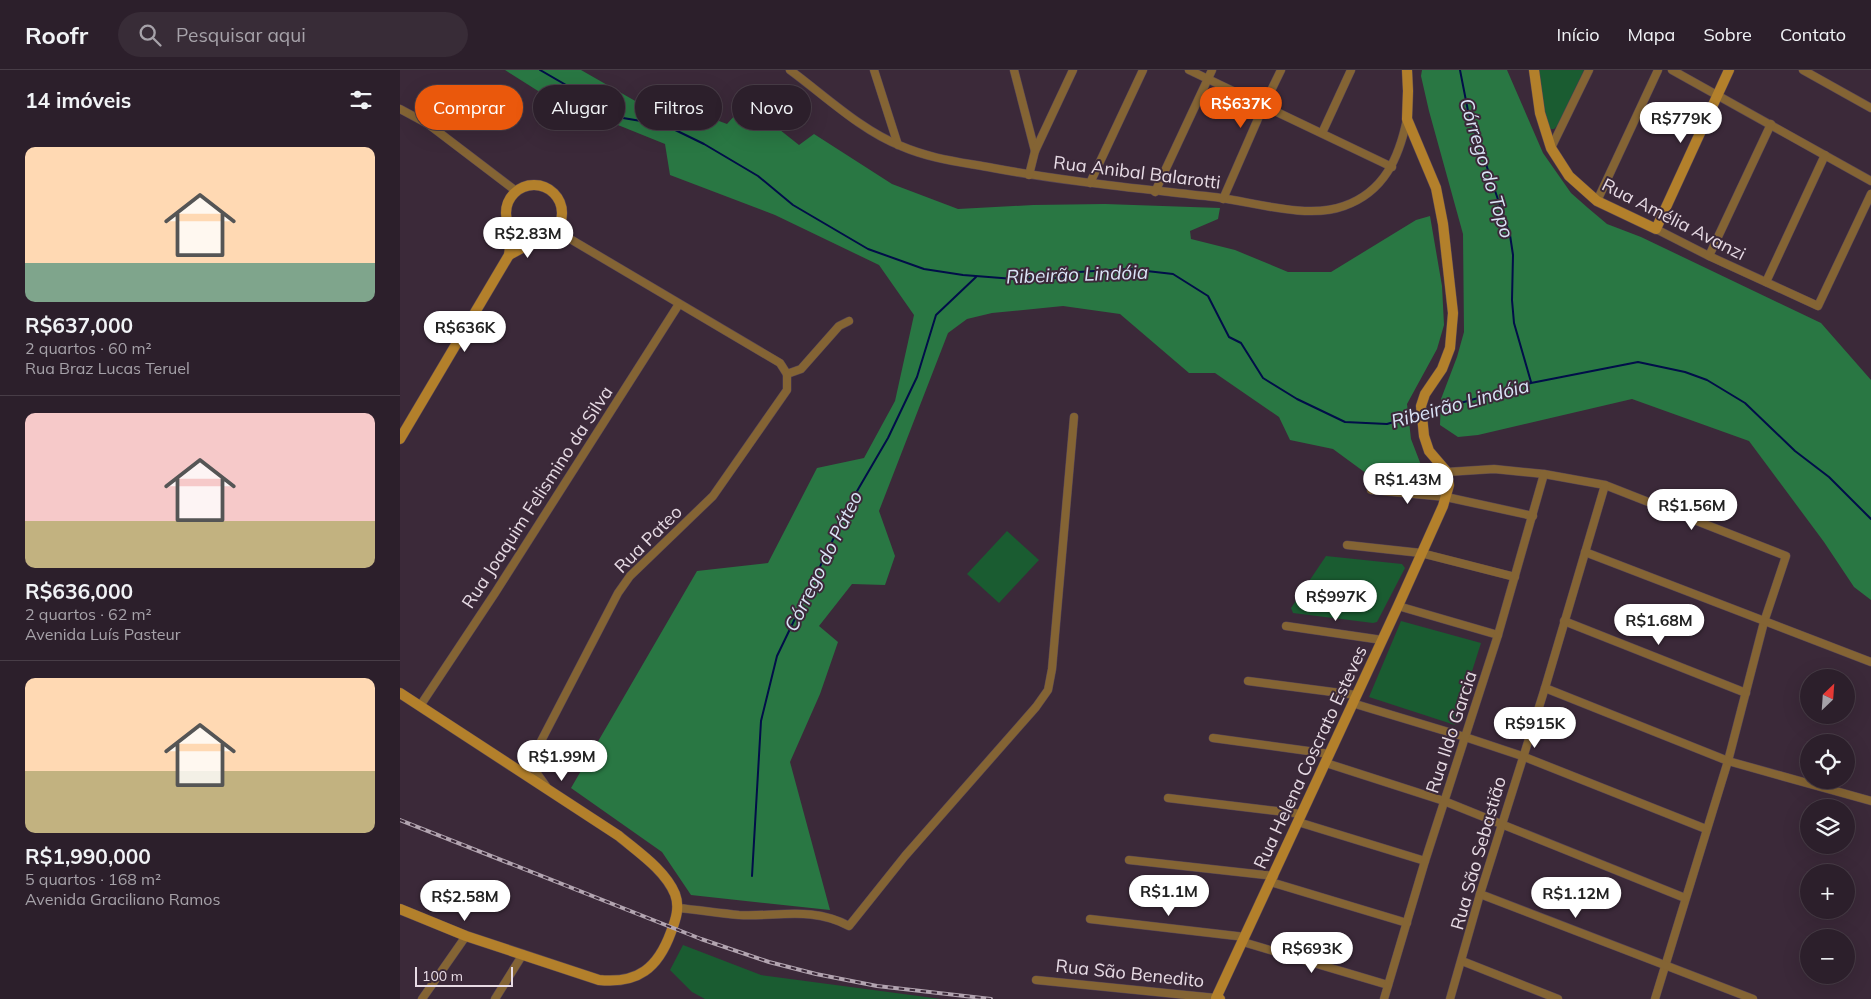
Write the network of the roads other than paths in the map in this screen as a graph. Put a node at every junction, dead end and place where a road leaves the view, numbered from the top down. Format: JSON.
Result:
{"nodes":[{"id":1,"x":790,"y":70,"type":"edge"},
{"id":2,"x":874,"y":70,"type":"edge"},
{"id":3,"x":1014,"y":70,"type":"edge"},
{"id":4,"x":1073,"y":70,"type":"edge"},
{"id":5,"x":1143,"y":70,"type":"edge"},
{"id":6,"x":1190,"y":70,"type":"edge"},
{"id":7,"x":1212,"y":70,"type":"edge"},
{"id":8,"x":1281,"y":70,"type":"edge"},
{"id":9,"x":1351,"y":70,"type":"edge"},
{"id":10,"x":1406,"y":70,"type":"edge"},
{"id":11,"x":1534,"y":70,"type":"edge"},
{"id":12,"x":1589,"y":70,"type":"edge"},
{"id":13,"x":1658,"y":70,"type":"edge"},
{"id":14,"x":1672,"y":70,"type":"edge"},
{"id":15,"x":1729,"y":70,"type":"edge"},
{"id":16,"x":1803,"y":70,"type":"edge"},
{"id":17,"x":1208,"y":78,"type":"junction"},
{"id":18,"x":1718,"y":95,"type":"junction"},
{"id":19,"x":1264,"y":105,"type":"junction"},
{"id":20,"x":1871,"y":108,"type":"edge"},
{"id":21,"x":400,"y":109,"type":"edge"},
{"id":22,"x":1407,"y":120,"type":"junction"},
{"id":23,"x":1771,"y":124,"type":"junction"},
{"id":24,"x":1322,"y":133,"type":"junction"},
{"id":25,"x":898,"y":145,"type":"junction"},
{"id":26,"x":1551,"y":148,"type":"junction"},
{"id":27,"x":1035,"y":151,"type":"junction"},
{"id":28,"x":1825,"y":155,"type":"junction"},
{"id":29,"x":1392,"y":167,"type":"junction"},
{"id":30,"x":1029,"y":174,"type":"junction"},
{"id":31,"x":1871,"y":180,"type":"edge"},
{"id":32,"x":1090,"y":183,"type":"junction"},
{"id":33,"x":516,"y":191,"type":"junction"},
{"id":34,"x":1155,"y":192,"type":"junction"},
{"id":35,"x":1871,"y":194,"type":"edge"},
{"id":36,"x":1223,"y":199,"type":"junction"},
{"id":37,"x":1597,"y":201,"type":"junction"},
{"id":38,"x":1656,"y":229,"type":"junction"},
{"id":39,"x":555,"y":230,"type":"junction"},
{"id":40,"x":512,"y":231,"type":"junction"},
{"id":41,"x":535,"y":241,"type":"junction"},
{"id":42,"x":509,"y":255,"type":"junction"},
{"id":43,"x":1709,"y":256,"type":"junction"},
{"id":44,"x":1766,"y":282,"type":"junction"},
{"id":45,"x":679,"y":304,"type":"junction"},
{"id":46,"x":849,"y":321,"type":"dead end"},
{"id":47,"x":787,"y":374,"type":"junction"},
{"id":48,"x":1074,"y":417,"type":"dead end"},
{"id":49,"x":400,"y":439,"type":"edge"},
{"id":50,"x":1447,"y":472,"type":"junction"},
{"id":51,"x":1544,"y":474,"type":"junction"},
{"id":52,"x":1605,"y":485,"type":"junction"},
{"id":53,"x":1371,"y":490,"type":"dead end"},
{"id":54,"x":1446,"y":497,"type":"junction"},
{"id":55,"x":1533,"y":516,"type":"junction"},
{"id":56,"x":1346,"y":545,"type":"dead end"},
{"id":57,"x":1585,"y":552,"type":"junction"},
{"id":58,"x":1421,"y":553,"type":"junction"},
{"id":59,"x":1515,"y":577,"type":"junction"},
{"id":60,"x":1398,"y":606,"type":"junction"},
{"id":61,"x":1564,"y":621,"type":"junction"},
{"id":62,"x":1764,"y":622,"type":"junction"},
{"id":63,"x":1286,"y":626,"type":"dead end"},
{"id":64,"x":1498,"y":635,"type":"junction"},
{"id":65,"x":1382,"y":640,"type":"junction"},
{"id":66,"x":1871,"y":662,"type":"edge"},
{"id":67,"x":1248,"y":681,"type":"dead end"},
{"id":68,"x":1545,"y":688,"type":"junction"},
{"id":69,"x":400,"y":693,"type":"edge"},
{"id":70,"x":1746,"y":693,"type":"junction"},
{"id":71,"x":1354,"y":699,"type":"junction"},
{"id":72,"x":420,"y":706,"type":"junction"},
{"id":73,"x":1465,"y":737,"type":"junction"},
{"id":74,"x":1213,"y":738,"type":"dead end"},
{"id":75,"x":1522,"y":756,"type":"junction"},
{"id":76,"x":1328,"y":758,"type":"junction"},
{"id":77,"x":1728,"y":761,"type":"junction"},
{"id":78,"x":546,"y":786,"type":"junction"},
{"id":79,"x":1168,"y":798,"type":"dead end"},
{"id":80,"x":1444,"y":801,"type":"junction"},
{"id":81,"x":1871,"y":801,"type":"edge"},
{"id":82,"x":1300,"y":818,"type":"junction"},
{"id":83,"x":1502,"y":823,"type":"junction"},
{"id":84,"x":1706,"y":829,"type":"junction"},
{"id":85,"x":1129,"y":860,"type":"dead end"},
{"id":86,"x":1425,"y":861,"type":"junction"},
{"id":87,"x":1272,"y":879,"type":"junction"},
{"id":88,"x":1480,"y":894,"type":"junction"},
{"id":89,"x":1685,"y":898,"type":"junction"},
{"id":90,"x":678,"y":908,"type":"junction"},
{"id":91,"x":400,"y":909,"type":"edge"},
{"id":92,"x":1090,"y":919,"type":"dead end"},
{"id":93,"x":1406,"y":923,"type":"junction"},
{"id":94,"x":466,"y":936,"type":"junction"},
{"id":95,"x":1244,"y":939,"type":"junction"},
{"id":96,"x":523,"y":954,"type":"junction"},
{"id":97,"x":1462,"y":961,"type":"junction"},
{"id":98,"x":1665,"y":966,"type":"junction"},
{"id":99,"x":1036,"y":980,"type":"dead end"},
{"id":100,"x":1388,"y":985,"type":"junction"},
{"id":101,"x":422,"y":999,"type":"edge"},
{"id":102,"x":495,"y":999,"type":"edge"},
{"id":103,"x":1218,"y":999,"type":"edge"},
{"id":104,"x":1384,"y":999,"type":"edge"},
{"id":105,"x":1450,"y":999,"type":"edge"},
{"id":106,"x":1558,"y":999,"type":"edge"},
{"id":107,"x":1655,"y":999,"type":"edge"},
{"id":108,"x":1754,"y":999,"type":"edge"}],
"edges":[{"from":1,"to":25,"type":"street","name":"Rua Anibal Balarotti"},
{"from":2,"to":25,"type":"street"},
{"from":3,"to":27,"type":"street"},
{"from":4,"to":27,"type":"street"},
{"from":5,"to":32,"type":"street"},
{"from":6,"to":17,"type":"street"},
{"from":7,"to":17,"type":"street"},
{"from":8,"to":19,"type":"street"},
{"from":9,"to":24,"type":"street"},
{"from":10,"to":22,"type":"street","name":"Rua Anibal Balarotti"},
{"from":11,"to":26,"type":"street","name":"Rua Amélia Avanzi"},
{"from":12,"to":26,"type":"street"},
{"from":13,"to":37,"type":"street"},
{"from":14,"to":18,"type":"street"},
{"from":15,"to":18,"type":"street"},
{"from":16,"to":20,"type":"street"},
{"from":17,"to":19,"type":"street"},
{"from":17,"to":34,"type":"street"},
{"from":18,"to":23,"type":"street"},
{"from":18,"to":38,"type":"street"},
{"from":19,"to":24,"type":"street"},
{"from":19,"to":36,"type":"street"},
{"from":21,"to":33,"type":"street"},
{"from":22,"to":29,"type":"street","name":"Rua Anibal Balarotti"},
{"from":22,"to":50,"type":"street"},
{"from":23,"to":28,"type":"street"},
{"from":23,"to":43,"type":"street"},
{"from":24,"to":29,"type":"street"},
{"from":25,"to":30,"type":"street","name":"Rua Anibal Balarotti"},
{"from":26,"to":37,"type":"street","name":"Rua Amélia Avanzi"},
{"from":27,"to":30,"type":"street"},
{"from":28,"to":31,"type":"street"},
{"from":28,"to":44,"type":"street"},
{"from":29,"to":36,"type":"street","name":"Rua Anibal Balarotti"},
{"from":30,"to":32,"type":"street","name":"Rua Anibal Balarotti"},
{"from":32,"to":34,"type":"street","name":"Rua Anibal Balarotti"},
{"from":33,"to":39,"type":"street"},
{"from":33,"to":40,"type":"street"},
{"from":34,"to":36,"type":"street","name":"Rua Anibal Balarotti"},
{"from":35,"to":44,"type":"street","name":"Rua Amélia Avanzi"},
{"from":37,"to":38,"type":"street","name":"Rua Amélia Avanzi"},
{"from":38,"to":43,"type":"street","name":"Rua Amélia Avanzi"},
{"from":39,"to":41,"type":"street"},
{"from":39,"to":45,"type":"street"},
{"from":40,"to":41,"type":"street"},
{"from":40,"to":42,"type":"street"},
{"from":41,"to":42,"type":"street"},
{"from":42,"to":49,"type":"street"},
{"from":43,"to":44,"type":"street","name":"Rua Amélia Avanzi"},
{"from":45,"to":47,"type":"street"},
{"from":45,"to":72,"type":"street","name":"Rua Joaquim Felismino da Silva"},
{"from":46,"to":47,"type":"street"},
{"from":47,"to":78,"type":"street","name":"Rua Pateo"},
{"from":48,"to":90,"type":"street"},
{"from":50,"to":51,"type":"street"},
{"from":50,"to":54,"type":"street","name":"Rua Helena Coscrato Esteves"},
{"from":51,"to":52,"type":"street"},
{"from":51,"to":55,"type":"street","name":"Rua Ildo Garcia"},
{"from":52,"to":57,"type":"street","name":"Rua São Sebastião"},
{"from":52,"to":62,"type":"street"},
{"from":53,"to":54,"type":"street"},
{"from":54,"to":55,"type":"street"},
{"from":54,"to":58,"type":"street","name":"Rua Helena Coscrato Esteves"},
{"from":55,"to":59,"type":"street","name":"Rua Ildo Garcia"},
{"from":56,"to":58,"type":"street"},
{"from":57,"to":61,"type":"street","name":"Rua São Sebastião"},
{"from":57,"to":62,"type":"street"},
{"from":58,"to":59,"type":"street"},
{"from":58,"to":60,"type":"street","name":"Rua Helena Coscrato Esteves"},
{"from":59,"to":64,"type":"street","name":"Rua Ildo Garcia"},
{"from":60,"to":64,"type":"street"},
{"from":60,"to":65,"type":"street","name":"Rua Helena Coscrato Esteves"},
{"from":61,"to":68,"type":"street","name":"Rua São Sebastião"},
{"from":61,"to":70,"type":"street"},
{"from":62,"to":66,"type":"street"},
{"from":62,"to":70,"type":"street"},
{"from":63,"to":65,"type":"street"},
{"from":64,"to":73,"type":"street","name":"Rua Ildo Garcia"},
{"from":65,"to":71,"type":"street","name":"Rua Helena Coscrato Esteves"},
{"from":67,"to":71,"type":"street"},
{"from":68,"to":75,"type":"street","name":"Rua São Sebastião"},
{"from":68,"to":77,"type":"street"},
{"from":69,"to":72,"type":"street"},
{"from":70,"to":77,"type":"street"},
{"from":71,"to":73,"type":"street"},
{"from":71,"to":76,"type":"street","name":"Rua Helena Coscrato Esteves"},
{"from":72,"to":78,"type":"street"},
{"from":73,"to":75,"type":"street"},
{"from":73,"to":80,"type":"street","name":"Rua Ildo Garcia"},
{"from":74,"to":76,"type":"street"},
{"from":75,"to":83,"type":"street","name":"Rua São Sebastião"},
{"from":75,"to":84,"type":"street"},
{"from":76,"to":80,"type":"street"},
{"from":76,"to":82,"type":"street","name":"Rua Helena Coscrato Esteves"},
{"from":77,"to":81,"type":"street"},
{"from":77,"to":84,"type":"street"},
{"from":78,"to":90,"type":"street"},
{"from":79,"to":82,"type":"street"},
{"from":80,"to":83,"type":"street"},
{"from":80,"to":86,"type":"street","name":"Rua Ildo Garcia"},
{"from":82,"to":86,"type":"street"},
{"from":82,"to":87,"type":"street","name":"Rua Helena Coscrato Esteves"},
{"from":83,"to":88,"type":"street","name":"Rua São Sebastião"},
{"from":83,"to":89,"type":"street"},
{"from":84,"to":89,"type":"street"},
{"from":85,"to":87,"type":"street"},
{"from":86,"to":93,"type":"street","name":"Rua Ildo Garcia"},
{"from":87,"to":93,"type":"street"},
{"from":87,"to":95,"type":"street","name":"Rua Helena Coscrato Esteves"},
{"from":88,"to":97,"type":"street","name":"Rua São Sebastião"},
{"from":88,"to":98,"type":"street"},
{"from":89,"to":98,"type":"street"},
{"from":90,"to":96,"type":"street"},
{"from":91,"to":94,"type":"street"},
{"from":92,"to":95,"type":"street"},
{"from":93,"to":100,"type":"street","name":"Rua Ildo Garcia"},
{"from":94,"to":96,"type":"street"},
{"from":94,"to":101,"type":"street"},
{"from":95,"to":100,"type":"street"},
{"from":95,"to":103,"type":"street","name":"Rua Helena Coscrato Esteves"},
{"from":96,"to":102,"type":"street"},
{"from":97,"to":105,"type":"street","name":"Rua São Sebastião"},
{"from":97,"to":106,"type":"street"},
{"from":98,"to":107,"type":"street"},
{"from":98,"to":108,"type":"street"},
{"from":99,"to":103,"type":"street","name":"Rua São Benedito"},
{"from":100,"to":104,"type":"street","name":"Rua Ildo Garcia"}]}
